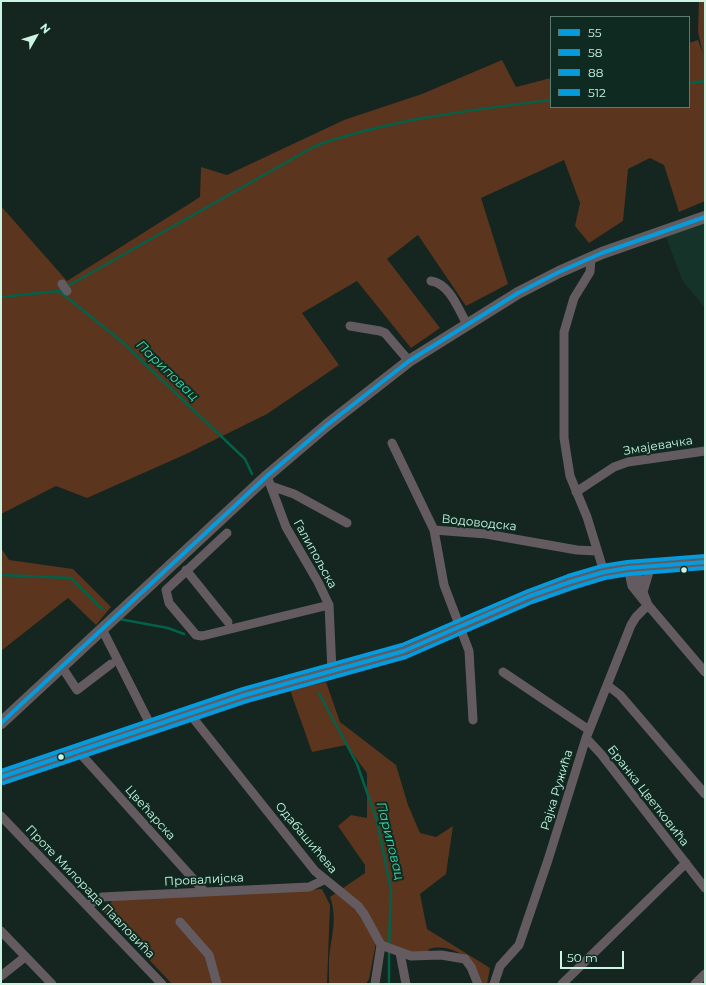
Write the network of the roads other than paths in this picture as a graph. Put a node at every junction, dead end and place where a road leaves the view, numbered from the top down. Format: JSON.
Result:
{"nodes":[{"id":1,"x":705,"y":217,"type":"edge"},
{"id":2,"x":591,"y":258,"type":"junction"},
{"id":3,"x":431,"y":281,"type":"dead end"},
{"id":4,"x":467,"y":324,"type":"junction"},
{"id":5,"x":350,"y":326,"type":"dead end"},
{"id":6,"x":409,"y":361,"type":"junction"},
{"id":7,"x":392,"y":443,"type":"dead end"},
{"id":8,"x":705,"y":451,"type":"edge"},
{"id":9,"x":269,"y":481,"type":"junction"},
{"id":10,"x":576,"y":492,"type":"junction"},
{"id":11,"x":347,"y":523,"type":"dead end"},
{"id":12,"x":434,"y":530,"type":"junction"},
{"id":13,"x":227,"y":533,"type":"dead end"},
{"id":14,"x":597,"y":551,"type":"junction"},
{"id":15,"x":705,"y":562,"type":"edge"},
{"id":16,"x":654,"y":565,"type":"junction"},
{"id":17,"x":632,"y":567,"type":"junction"},
{"id":18,"x":186,"y":570,"type":"junction"},
{"id":19,"x":604,"y":572,"type":"junction"},
{"id":20,"x":642,"y":592,"type":"junction"},
{"id":21,"x":329,"y":605,"type":"junction"},
{"id":22,"x":648,"y":605,"type":"junction"},
{"id":23,"x":228,"y":622,"type":"dead end"},
{"id":24,"x":461,"y":627,"type":"junction"},
{"id":25,"x":102,"y":629,"type":"junction"},
{"id":26,"x":111,"y":664,"type":"dead end"},
{"id":27,"x":62,"y":667,"type":"junction"},
{"id":28,"x":332,"y":671,"type":"junction"},
{"id":29,"x":502,"y":672,"type":"dead end"},
{"id":30,"x":705,"y":672,"type":"edge"},
{"id":31,"x":607,"y":685,"type":"junction"},
{"id":32,"x":189,"y":713,"type":"junction"},
{"id":33,"x":472,"y":720,"type":"dead end"},
{"id":34,"x":1,"y":723,"type":"edge"},
{"id":35,"x":151,"y":726,"type":"junction"},
{"id":36,"x":587,"y":734,"type":"junction"},
{"id":37,"x":78,"y":751,"type":"junction"},
{"id":38,"x":1,"y":776,"type":"edge"},
{"id":39,"x":705,"y":794,"type":"edge"},
{"id":40,"x":1,"y":816,"type":"edge"},
{"id":41,"x":686,"y":863,"type":"junction"},
{"id":42,"x":324,"y":880,"type":"junction"},
{"id":43,"x":705,"y":888,"type":"edge"},
{"id":44,"x":205,"y":892,"type":"junction"},
{"id":45,"x":87,"y":906,"type":"junction"},
{"id":46,"x":180,"y":922,"type":"dead end"},
{"id":47,"x":1,"y":931,"type":"edge"},
{"id":48,"x":382,"y":946,"type":"junction"},
{"id":49,"x":396,"y":952,"type":"junction"},
{"id":50,"x":25,"y":957,"type":"junction"},
{"id":51,"x":705,"y":974,"type":"edge"},
{"id":52,"x":1,"y":976,"type":"edge"},
{"id":53,"x":52,"y":984,"type":"edge"},
{"id":54,"x":162,"y":984,"type":"edge"},
{"id":55,"x":217,"y":984,"type":"edge"},
{"id":56,"x":375,"y":984,"type":"edge"},
{"id":57,"x":406,"y":984,"type":"edge"},
{"id":58,"x":478,"y":984,"type":"edge"},
{"id":59,"x":494,"y":984,"type":"edge"},
{"id":60,"x":562,"y":984,"type":"edge"},
{"id":61,"x":695,"y":984,"type":"edge"}],
"edges":[{"from":1,"to":2,"type":"main road"},
{"from":2,"to":4,"type":"main road"},
{"from":2,"to":10,"type":"street"},
{"from":3,"to":4,"type":"street"},
{"from":4,"to":6,"type":"main road"},
{"from":5,"to":6,"type":"street"},
{"from":6,"to":9,"type":"main road"},
{"from":7,"to":12,"type":"street"},
{"from":8,"to":10,"type":"street","name":"Змајевачка"},
{"from":9,"to":11,"type":"street"},
{"from":9,"to":21,"type":"street","name":"Галипољска"},
{"from":9,"to":25,"type":"main road"},
{"from":10,"to":14,"type":"street"},
{"from":12,"to":14,"type":"street","name":"Водоводска"},
{"from":12,"to":24,"type":"street","name":"Водоводска"},
{"from":13,"to":18,"type":"street"},
{"from":14,"to":19,"type":"street"},
{"from":15,"to":16,"type":"street"},
{"from":16,"to":17,"type":"street"},
{"from":16,"to":20,"type":"street"},
{"from":17,"to":19,"type":"street"},
{"from":17,"to":20,"type":"street"},
{"from":17,"to":22,"type":"street"},
{"from":18,"to":21,"type":"street"},
{"from":18,"to":23,"type":"street"},
{"from":19,"to":24,"type":"street"},
{"from":20,"to":22,"type":"street"},
{"from":21,"to":28,"type":"street","name":"Галипољска"},
{"from":22,"to":30,"type":"street"},
{"from":22,"to":31,"type":"street","name":"Рајка Ружића"},
{"from":24,"to":28,"type":"street"},
{"from":24,"to":33,"type":"street"},
{"from":25,"to":27,"type":"main road"},
{"from":25,"to":35,"type":"street"},
{"from":26,"to":27,"type":"street"},
{"from":27,"to":34,"type":"main road"},
{"from":28,"to":32,"type":"street"},
{"from":29,"to":36,"type":"street","name":"Бранка Цветковића"},
{"from":31,"to":36,"type":"street","name":"Рајка Ружића"},
{"from":31,"to":39,"type":"street"},
{"from":32,"to":35,"type":"street"},
{"from":32,"to":42,"type":"street","name":"Одабашићева"},
{"from":35,"to":37,"type":"street"},
{"from":36,"to":41,"type":"street","name":"Бранка Цветковића"},
{"from":36,"to":59,"type":"street","name":"Рајка Ружића"},
{"from":37,"to":38,"type":"street"},
{"from":37,"to":44,"type":"street","name":"Цвећарска"},
{"from":40,"to":45,"type":"street","name":"Проте Милорада Павловића"},
{"from":41,"to":43,"type":"street","name":"Бранка Цветковића"},
{"from":41,"to":60,"type":"street"},
{"from":42,"to":44,"type":"street","name":"Провалијска"},
{"from":42,"to":48,"type":"street","name":"Одабашићева"},
{"from":44,"to":45,"type":"street","name":"Провалијска"},
{"from":45,"to":54,"type":"street","name":"Проте Милорада Павловића"},
{"from":46,"to":55,"type":"street"},
{"from":47,"to":50,"type":"street"},
{"from":48,"to":49,"type":"street"},
{"from":48,"to":56,"type":"street"},
{"from":49,"to":57,"type":"street"},
{"from":49,"to":58,"type":"street"},
{"from":50,"to":52,"type":"street"},
{"from":50,"to":53,"type":"street"},
{"from":51,"to":61,"type":"street"}]}
